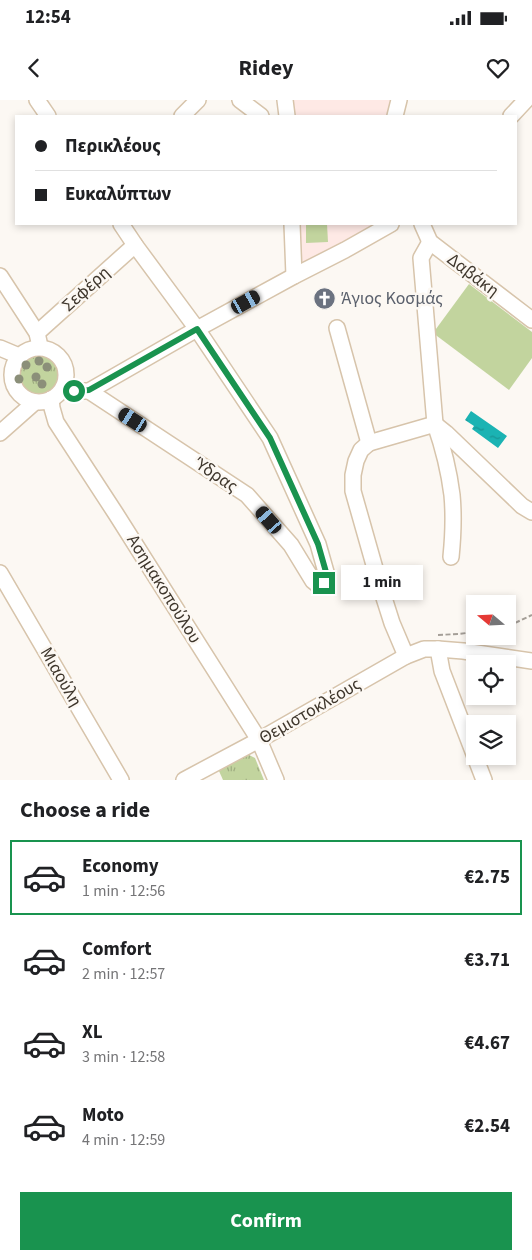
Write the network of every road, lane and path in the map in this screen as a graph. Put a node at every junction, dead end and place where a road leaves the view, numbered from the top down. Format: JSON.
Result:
{"nodes":[{"id":1,"x":37,"y":100,"type":"edge"},
{"id":2,"x":198,"y":100,"type":"edge"},
{"id":3,"x":240,"y":100,"type":"edge"},
{"id":4,"x":285,"y":100,"type":"edge"},
{"id":5,"x":399,"y":100,"type":"edge"},
{"id":6,"x":526,"y":100,"type":"edge"},
{"id":7,"x":47,"y":115,"type":"edge"},
{"id":8,"x":183,"y":115,"type":"edge"},
{"id":9,"x":260,"y":115,"type":"edge"},
{"id":10,"x":287,"y":115,"type":"edge"},
{"id":11,"x":395,"y":115,"type":"edge"},
{"id":12,"x":512,"y":115,"type":"edge"},
{"id":13,"x":122,"y":225,"type":"edge"},
{"id":14,"x":292,"y":225,"type":"edge"},
{"id":15,"x":389,"y":225,"type":"edge"},
{"id":16,"x":422,"y":225,"type":"edge"},
{"id":17,"x":430,"y":242,"type":"junction"},
{"id":18,"x":135,"y":246,"type":"junction"},
{"id":19,"x":0,"y":276,"type":"edge"},
{"id":20,"x":294,"y":276,"type":"junction"},
{"id":21,"x":532,"y":320,"type":"edge"},
{"id":22,"x":337,"y":328,"type":"dead end"},
{"id":23,"x":197,"y":329,"type":"junction"},
{"id":24,"x":37,"y":333,"type":"junction"},
{"id":25,"x":0,"y":348,"type":"edge"},
{"id":26,"x":41,"y":348,"type":"junction"},
{"id":27,"x":19,"y":356,"type":"junction"},
{"id":28,"x":63,"y":388,"type":"junction"},
{"id":29,"x":89,"y":390,"type":"junction"},
{"id":30,"x":52,"y":399,"type":"junction"},
{"id":31,"x":35,"y":402,"type":"junction"},
{"id":32,"x":435,"y":424,"type":"junction"},
{"id":33,"x":0,"y":432,"type":"edge"},
{"id":34,"x":369,"y":443,"type":"junction"},
{"id":35,"x":532,"y":512,"type":"edge"},
{"id":36,"x":451,"y":557,"type":"dead end"},
{"id":37,"x":0,"y":574,"type":"edge"},
{"id":38,"x":532,"y":615,"type":"edge"},
{"id":39,"x":516,"y":623,"type":"edge"},
{"id":40,"x":438,"y":648,"type":"junction"},
{"id":41,"x":406,"y":656,"type":"junction"},
{"id":42,"x":532,"y":661,"type":"edge"},
{"id":43,"x":259,"y":740,"type":"junction"},
{"id":44,"x":121,"y":780,"type":"edge"},
{"id":45,"x":184,"y":780,"type":"edge"},
{"id":46,"x":276,"y":780,"type":"edge"},
{"id":47,"x":484,"y":780,"type":"edge"}],
"edges":[{"from":1,"to":7,"type":"street"},
{"from":2,"to":8,"type":"street"},
{"from":3,"to":9,"type":"street"},
{"from":4,"to":10,"type":"street"},
{"from":5,"to":11,"type":"street"},
{"from":6,"to":12,"type":"street"},
{"from":13,"to":18,"type":"street"},
{"from":14,"to":20,"type":"street"},
{"from":15,"to":20,"type":"street"},
{"from":16,"to":17,"type":"street","name":"Δαβάκη"},
{"from":17,"to":21,"type":"street","name":"Δαβάκη"},
{"from":17,"to":32,"type":"street"},
{"from":18,"to":23,"type":"street"},
{"from":18,"to":24,"type":"street","name":"Σεφέρη"},
{"from":19,"to":24,"type":"street"},
{"from":20,"to":23,"type":"street"},
{"from":22,"to":34,"type":"street"},
{"from":23,"to":29,"type":"street"},
{"from":23,"to":29,"type":"street","name":"Ύδρας"},
{"from":24,"to":26,"type":"street"},
{"from":25,"to":27,"type":"street"},
{"from":26,"to":27,"type":"street"},
{"from":26,"to":28,"type":"street"},
{"from":27,"to":31,"type":"street"},
{"from":28,"to":29,"type":"street"},
{"from":28,"to":30,"type":"street"},
{"from":30,"to":31,"type":"street"},
{"from":30,"to":43,"type":"street","name":"Ασημακοπούλου"},
{"from":31,"to":33,"type":"street"},
{"from":32,"to":34,"type":"street"},
{"from":32,"to":35,"type":"street"},
{"from":32,"to":36,"type":"street"},
{"from":34,"to":41,"type":"street"},
{"from":37,"to":44,"type":"street","name":"Μιαούλη"},
{"from":38,"to":39,"type":"path"},
{"from":40,"to":41,"type":"street","name":"Θεμιστοκλέους"},
{"from":40,"to":42,"type":"street","name":"Θεμιστοκλέους"},
{"from":40,"to":47,"type":"street"},
{"from":41,"to":43,"type":"street","name":"Θεμιστοκλέους"},
{"from":43,"to":45,"type":"street","name":"Θεμιστοκλέους"},
{"from":43,"to":46,"type":"street","name":"Ασημακοπούλου"}]}
